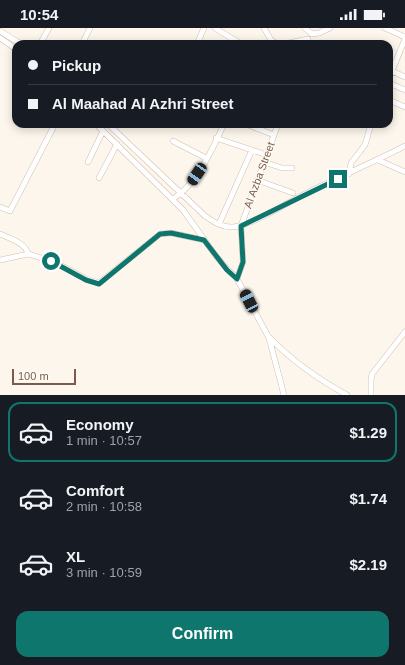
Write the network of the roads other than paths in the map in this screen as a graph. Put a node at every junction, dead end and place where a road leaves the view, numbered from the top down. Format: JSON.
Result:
{"nodes":[{"id":1,"x":49,"y":28,"type":"edge"},
{"id":2,"x":90,"y":28,"type":"edge"},
{"id":3,"x":204,"y":28,"type":"edge"},
{"id":4,"x":215,"y":28,"type":"edge"},
{"id":5,"x":264,"y":28,"type":"edge"},
{"id":6,"x":330,"y":28,"type":"edge"},
{"id":7,"x":385,"y":28,"type":"edge"},
{"id":8,"x":307,"y":30,"type":"edge"},
{"id":9,"x":0,"y":31,"type":"edge"},
{"id":10,"x":0,"y":38,"type":"edge"},
{"id":11,"x":405,"y":38,"type":"edge"},
{"id":12,"x":15,"y":40,"type":"edge"},
{"id":13,"x":42,"y":40,"type":"edge"},
{"id":14,"x":84,"y":40,"type":"edge"},
{"id":15,"x":199,"y":40,"type":"edge"},
{"id":16,"x":234,"y":40,"type":"edge"},
{"id":17,"x":269,"y":40,"type":"edge"},
{"id":18,"x":12,"y":46,"type":"edge"},
{"id":19,"x":393,"y":68,"type":"edge"},
{"id":20,"x":393,"y":71,"type":"edge"},
{"id":21,"x":405,"y":77,"type":"edge"},
{"id":22,"x":393,"y":85,"type":"edge"},
{"id":23,"x":405,"y":90,"type":"edge"},
{"id":24,"x":393,"y":102,"type":"edge"},
{"id":25,"x":405,"y":107,"type":"edge"},
{"id":26,"x":53,"y":128,"type":"edge"},
{"id":27,"x":100,"y":128,"type":"edge"},
{"id":28,"x":112,"y":128,"type":"edge"},
{"id":29,"x":222,"y":128,"type":"edge"},
{"id":30,"x":256,"y":128,"type":"edge"},
{"id":31,"x":277,"y":128,"type":"edge"},
{"id":32,"x":370,"y":128,"type":"edge"},
{"id":33,"x":103,"y":131,"type":"junction"},
{"id":34,"x":274,"y":135,"type":"junction"},
{"id":35,"x":216,"y":138,"type":"junction"},
{"id":36,"x":173,"y":142,"type":"dead end"},
{"id":37,"x":117,"y":144,"type":"junction"},
{"id":38,"x":405,"y":146,"type":"edge"},
{"id":39,"x":252,"y":150,"type":"junction"},
{"id":40,"x":267,"y":155,"type":"junction"},
{"id":41,"x":206,"y":158,"type":"junction"},
{"id":42,"x":378,"y":160,"type":"junction"},
{"id":43,"x":88,"y":162,"type":"dead end"},
{"id":44,"x":264,"y":162,"type":"junction"},
{"id":45,"x":292,"y":168,"type":"dead end"},
{"id":46,"x":405,"y":172,"type":"edge"},
{"id":47,"x":349,"y":174,"type":"junction"},
{"id":48,"x":99,"y":178,"type":"dead end"},
{"id":49,"x":258,"y":180,"type":"junction"},
{"id":50,"x":293,"y":193,"type":"dead end"},
{"id":51,"x":181,"y":194,"type":"junction"},
{"id":52,"x":173,"y":199,"type":"junction"},
{"id":53,"x":0,"y":207,"type":"edge"},
{"id":54,"x":219,"y":224,"type":"junction"},
{"id":55,"x":241,"y":226,"type":"junction"},
{"id":56,"x":0,"y":234,"type":"edge"},
{"id":57,"x":204,"y":240,"type":"junction"},
{"id":58,"x":28,"y":254,"type":"junction"},
{"id":59,"x":0,"y":260,"type":"edge"},
{"id":60,"x":237,"y":279,"type":"junction"},
{"id":61,"x":405,"y":332,"type":"edge"},
{"id":62,"x":269,"y":338,"type":"junction"},
{"id":63,"x":284,"y":395,"type":"edge"},
{"id":64,"x":347,"y":395,"type":"edge"},
{"id":65,"x":371,"y":395,"type":"edge"}],
"edges":[{"from":1,"to":13,"type":"street"},
{"from":2,"to":14,"type":"street"},
{"from":3,"to":15,"type":"street"},
{"from":4,"to":16,"type":"street"},
{"from":5,"to":17,"type":"street"},
{"from":6,"to":8,"type":"street"},
{"from":7,"to":11,"type":"street"},
{"from":9,"to":12,"type":"street"},
{"from":10,"to":18,"type":"street"},
{"from":11,"to":19,"type":"street"},
{"from":20,"to":21,"type":"street"},
{"from":22,"to":23,"type":"street"},
{"from":24,"to":25,"type":"street"},
{"from":26,"to":53,"type":"street"},
{"from":27,"to":33,"type":"street"},
{"from":28,"to":51,"type":"street"},
{"from":29,"to":35,"type":"street"},
{"from":30,"to":34,"type":"street"},
{"from":31,"to":34,"type":"street","name":"Al Azba Street"},
{"from":32,"to":47,"type":"street"},
{"from":33,"to":37,"type":"street"},
{"from":33,"to":43,"type":"street"},
{"from":34,"to":40,"type":"street","name":"Al Azba Street"},
{"from":35,"to":39,"type":"street"},
{"from":35,"to":41,"type":"street"},
{"from":36,"to":41,"type":"street"},
{"from":37,"to":48,"type":"street"},
{"from":37,"to":52,"type":"street"},
{"from":38,"to":42,"type":"street"},
{"from":39,"to":40,"type":"street"},
{"from":39,"to":54,"type":"street"},
{"from":40,"to":44,"type":"street","name":"Al Azba Street"},
{"from":41,"to":51,"type":"street"},
{"from":42,"to":46,"type":"street"},
{"from":42,"to":47,"type":"street"},
{"from":44,"to":45,"type":"street"},
{"from":44,"to":49,"type":"street","name":"Al Azba Street"},
{"from":47,"to":55,"type":"street"},
{"from":49,"to":50,"type":"street"},
{"from":49,"to":55,"type":"street","name":"Al Azba Street"},
{"from":51,"to":52,"type":"street"},
{"from":51,"to":54,"type":"street"},
{"from":52,"to":57,"type":"street"},
{"from":54,"to":55,"type":"street"},
{"from":55,"to":60,"type":"street"},
{"from":56,"to":58,"type":"street"},
{"from":57,"to":58,"type":"street"},
{"from":57,"to":60,"type":"street"},
{"from":58,"to":59,"type":"street"},
{"from":60,"to":62,"type":"street"},
{"from":61,"to":65,"type":"street"},
{"from":62,"to":63,"type":"street"},
{"from":62,"to":64,"type":"street"}]}
